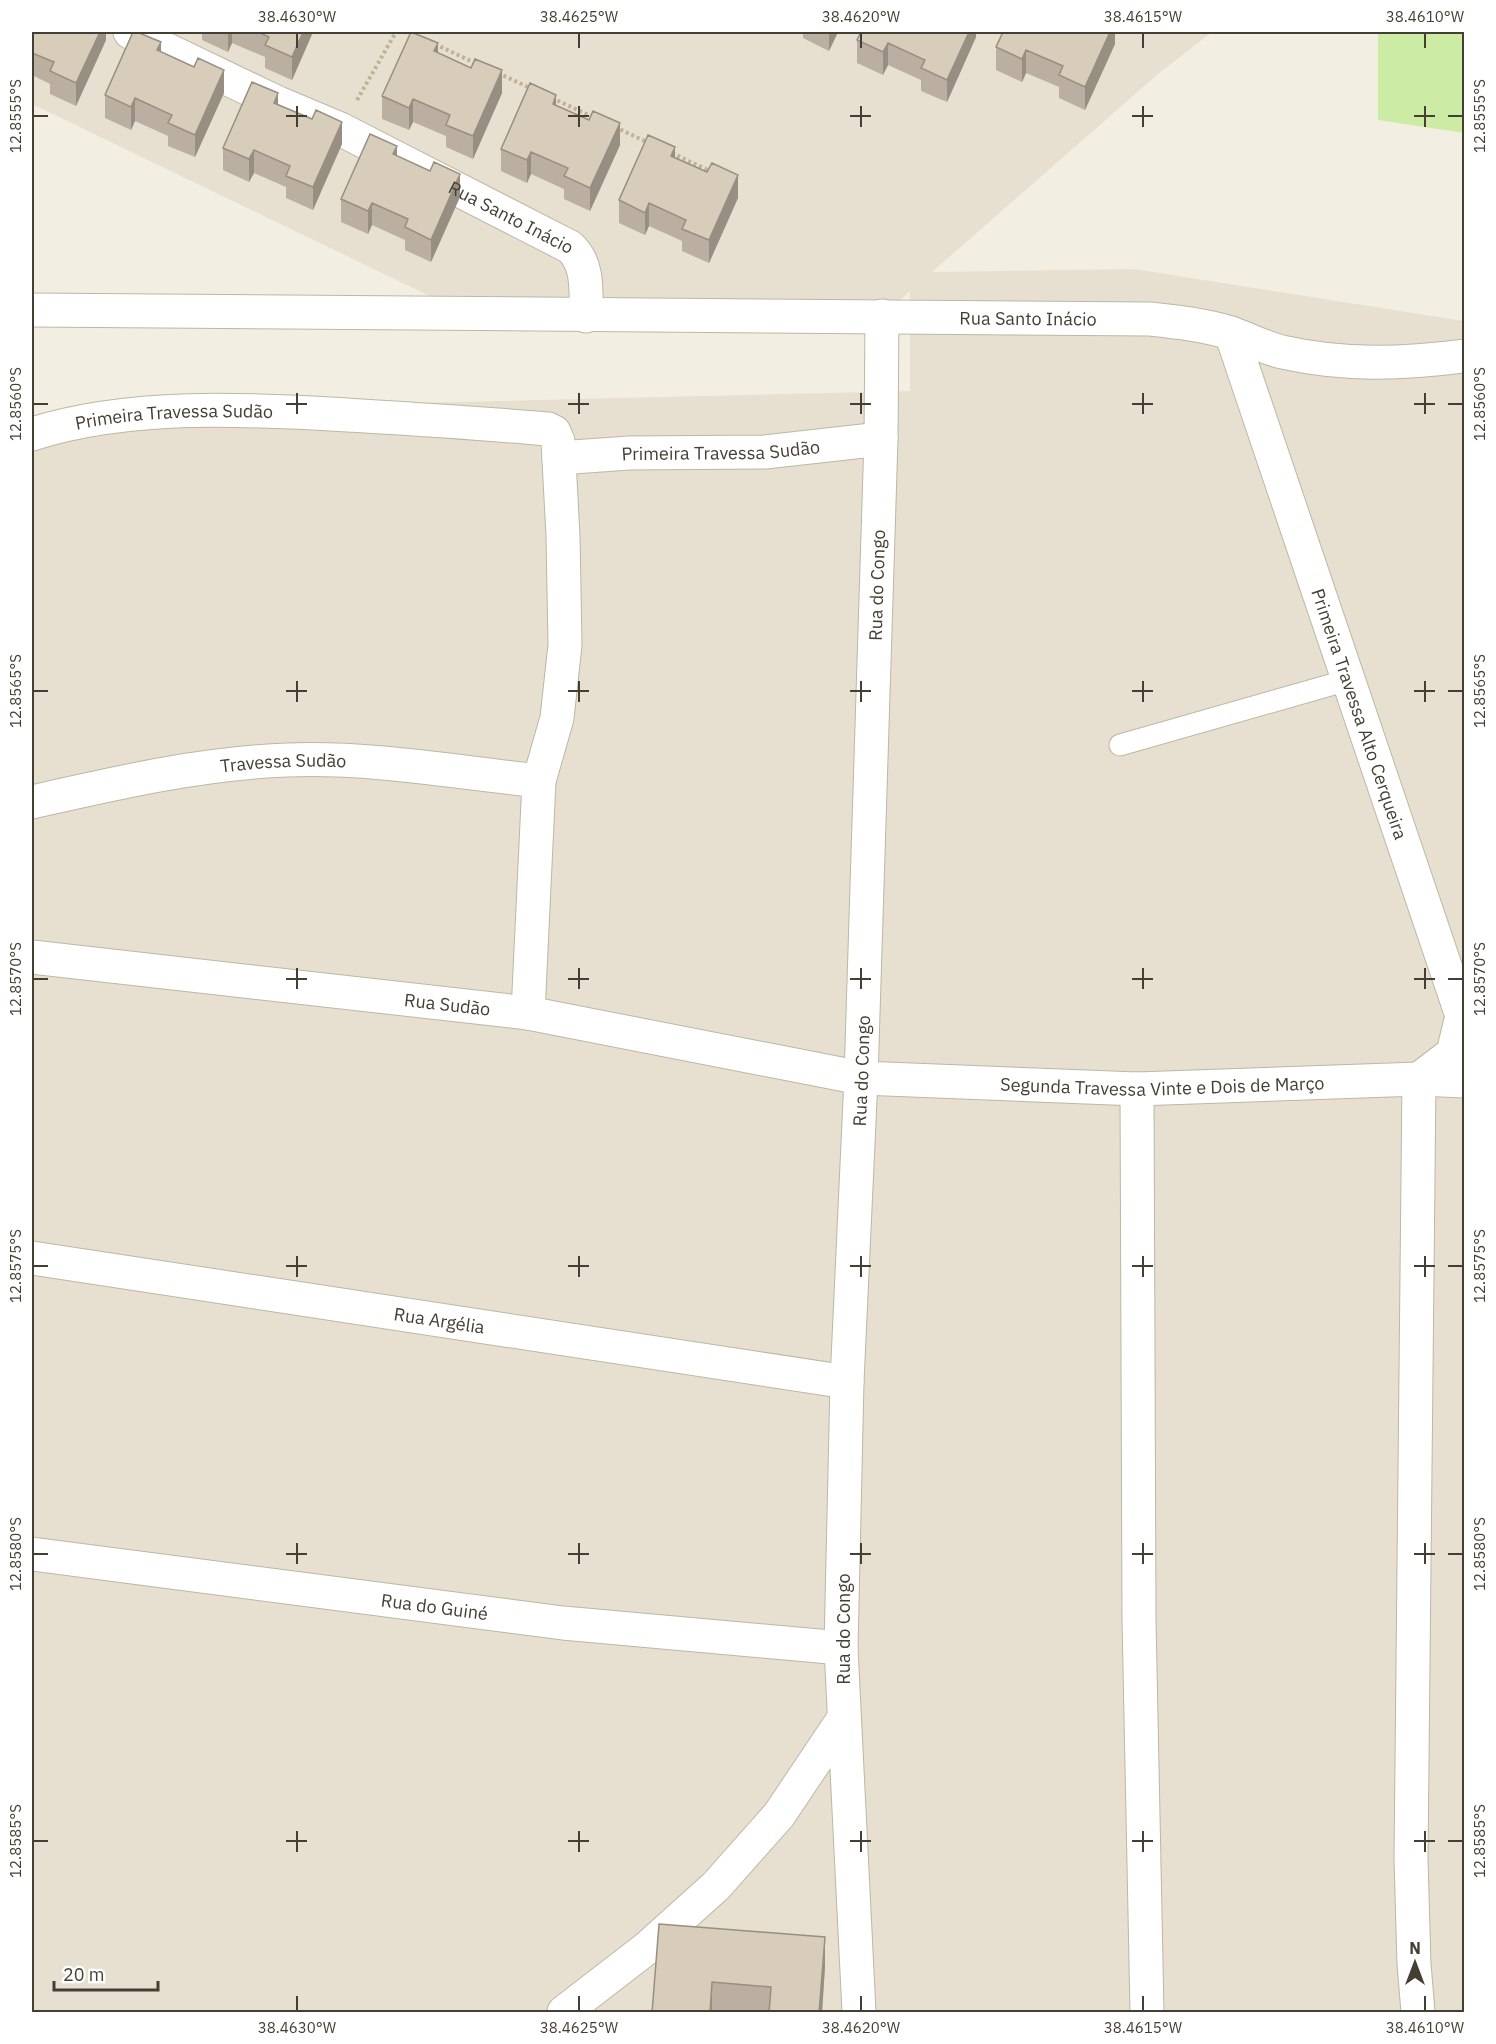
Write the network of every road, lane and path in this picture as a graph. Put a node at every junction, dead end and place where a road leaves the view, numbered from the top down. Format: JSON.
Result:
{"nodes":[{"id":1,"x":130,"y":32,"type":"edge"},
{"id":2,"x":396,"y":32,"type":"edge"},
{"id":3,"x":429,"y":41,"type":"edge"},
{"id":4,"x":482,"y":66,"type":"edge"},
{"id":5,"x":493,"y":71,"type":"edge"},
{"id":6,"x":536,"y":91,"type":"edge"},
{"id":7,"x":547,"y":96,"type":"edge"},
{"id":8,"x":600,"y":120,"type":"edge"},
{"id":9,"x":611,"y":125,"type":"edge"},
{"id":10,"x":340,"y":129,"type":"junction"},
{"id":11,"x":654,"y":145,"type":"edge"},
{"id":12,"x":664,"y":150,"type":"edge"},
{"id":13,"x":718,"y":174,"type":"edge"},
{"id":14,"x":32,"y":310,"type":"edge"},
{"id":15,"x":586,"y":316,"type":"junction"},
{"id":16,"x":882,"y":316,"type":"junction"},
{"id":17,"x":1231,"y":333,"type":"junction"},
{"id":18,"x":1464,"y":356,"type":"edge"},
{"id":19,"x":32,"y":434,"type":"edge"},
{"id":20,"x":881,"y":439,"type":"junction"},
{"id":21,"x":559,"y":458,"type":"junction"},
{"id":22,"x":1348,"y":680,"type":"junction"},
{"id":23,"x":1120,"y":745,"type":"dead end"},
{"id":24,"x":538,"y":781,"type":"junction"},
{"id":25,"x":32,"y":802,"type":"edge"},
{"id":26,"x":32,"y":957,"type":"edge"},
{"id":27,"x":528,"y":1013,"type":"junction"},
{"id":28,"x":861,"y":1078,"type":"junction"},
{"id":29,"x":1419,"y":1079,"type":"junction"},
{"id":30,"x":1464,"y":1081,"type":"edge"},
{"id":31,"x":1137,"y":1089,"type":"junction"},
{"id":32,"x":32,"y":1258,"type":"edge"},
{"id":33,"x":847,"y":1382,"type":"junction"},
{"id":34,"x":32,"y":1554,"type":"edge"},
{"id":35,"x":841,"y":1648,"type":"junction"},
{"id":36,"x":844,"y":1718,"type":"junction"},
{"id":37,"x":564,"y":2013,"type":"edge"},
{"id":38,"x":859,"y":2013,"type":"edge"},
{"id":39,"x":1147,"y":2013,"type":"edge"},
{"id":40,"x":1418,"y":2013,"type":"edge"}],
"edges":[{"from":1,"to":10,"type":"street","name":"Rua Santo Inácio"},
{"from":2,"to":10,"type":"path"},
{"from":3,"to":4,"type":"path"},
{"from":5,"to":6,"type":"path"},
{"from":7,"to":8,"type":"path"},
{"from":9,"to":11,"type":"path"},
{"from":10,"to":15,"type":"street","name":"Rua Santo Inácio"},
{"from":12,"to":13,"type":"path"},
{"from":14,"to":15,"type":"street","name":"Rua Santo Inácio"},
{"from":15,"to":16,"type":"street","name":"Rua Santo Inácio"},
{"from":16,"to":17,"type":"street","name":"Rua Santo Inácio"},
{"from":16,"to":20,"type":"street","name":"Rua do Congo"},
{"from":17,"to":18,"type":"street","name":"Rua Santo Inácio"},
{"from":17,"to":22,"type":"street","name":"Primeira Travessa Alto Cerqueira"},
{"from":19,"to":21,"type":"street","name":"Primeira Travessa Sudão"},
{"from":20,"to":21,"type":"street","name":"Primeira Travessa Sudão"},
{"from":20,"to":28,"type":"street","name":"Rua do Congo"},
{"from":21,"to":24,"type":"street"},
{"from":22,"to":23,"type":"lane"},
{"from":22,"to":29,"type":"street","name":"Primeira Travessa Alto Cerqueira"},
{"from":24,"to":25,"type":"street","name":"Travessa Sudão"},
{"from":24,"to":27,"type":"street"},
{"from":26,"to":27,"type":"street","name":"Rua Sudão"},
{"from":27,"to":28,"type":"street","name":"Rua Sudão"},
{"from":28,"to":31,"type":"street","name":"Segunda Travessa Vinte e Dois de Março"},
{"from":28,"to":33,"type":"street","name":"Rua do Congo"},
{"from":29,"to":30,"type":"street","name":"Segunda Travessa Vinte e Dois de Março"},
{"from":29,"to":31,"type":"street","name":"Segunda Travessa Vinte e Dois de Março"},
{"from":29,"to":40,"type":"street"},
{"from":31,"to":39,"type":"street"},
{"from":32,"to":33,"type":"street","name":"Rua Argélia"},
{"from":33,"to":35,"type":"street","name":"Rua do Congo"},
{"from":34,"to":35,"type":"street","name":"Rua do Guiné"},
{"from":35,"to":36,"type":"street","name":"Rua do Congo"},
{"from":36,"to":37,"type":"street"},
{"from":36,"to":38,"type":"street","name":"Rua do Congo"}]}
